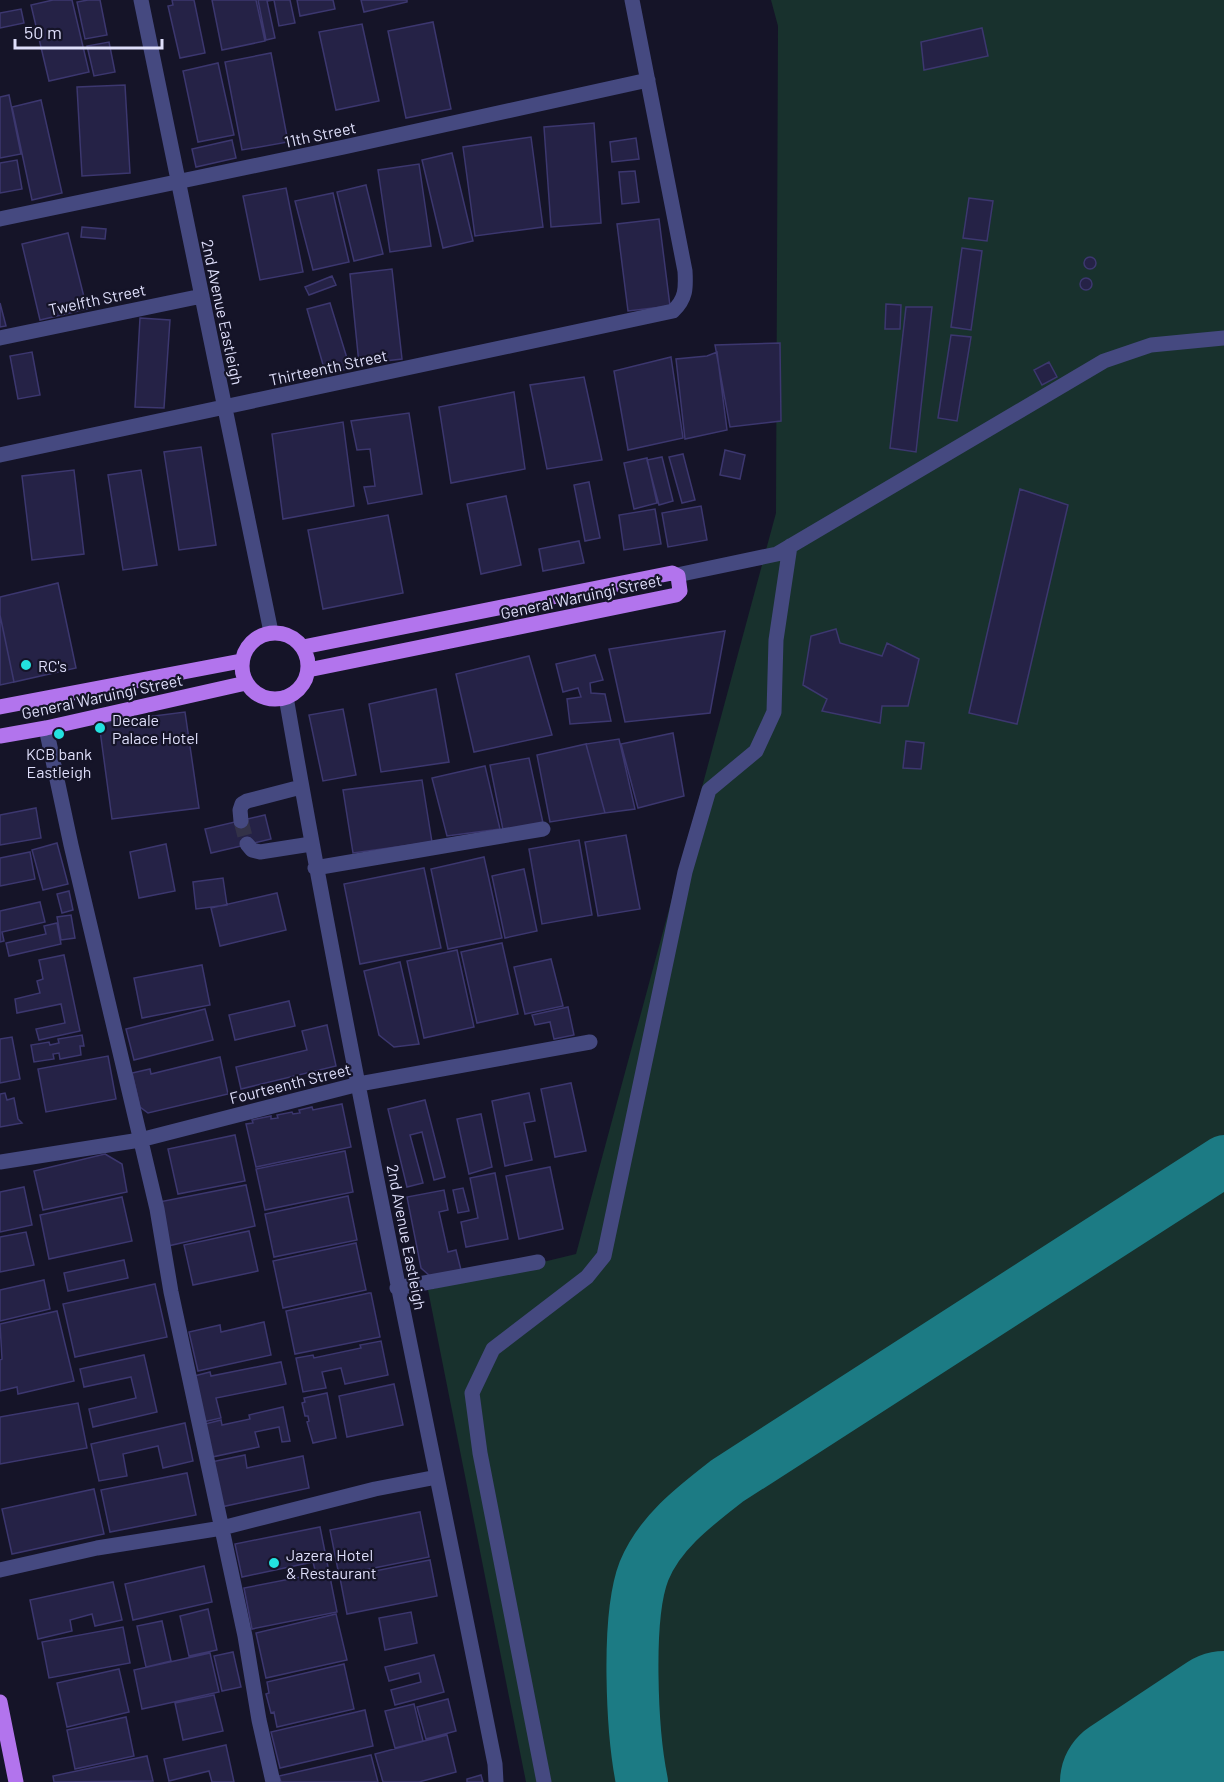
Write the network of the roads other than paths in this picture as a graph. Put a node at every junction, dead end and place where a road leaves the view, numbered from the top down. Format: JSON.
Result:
{"nodes":[{"id":1,"x":141,"y":0,"type":"edge"},
{"id":2,"x":632,"y":0,"type":"edge"},
{"id":3,"x":648,"y":80,"type":"junction"},
{"id":4,"x":178,"y":183,"type":"junction"},
{"id":5,"x":0,"y":219,"type":"edge"},
{"id":6,"x":201,"y":296,"type":"junction"},
{"id":7,"x":0,"y":338,"type":"edge"},
{"id":8,"x":1224,"y":338,"type":"edge"},
{"id":9,"x":225,"y":408,"type":"junction"},
{"id":10,"x":0,"y":455,"type":"edge"},
{"id":11,"x":790,"y":546,"type":"junction"},
{"id":12,"x":677,"y":575,"type":"junction"},
{"id":13,"x":271,"y":632,"type":"junction"},
{"id":14,"x":303,"y":647,"type":"junction"},
{"id":15,"x":241,"y":661,"type":"junction"},
{"id":16,"x":308,"y":670,"type":"junction"},
{"id":17,"x":246,"y":683,"type":"junction"},
{"id":18,"x":285,"y":697,"type":"junction"},
{"id":19,"x":0,"y":707,"type":"edge"},
{"id":20,"x":46,"y":728,"type":"junction"},
{"id":21,"x":0,"y":736,"type":"edge"},
{"id":22,"x":301,"y":787,"type":"junction"},
{"id":23,"x":241,"y":821,"type":"dead end"},
{"id":24,"x":543,"y":829,"type":"dead end"},
{"id":25,"x":248,"y":844,"type":"dead end"},
{"id":26,"x":311,"y":844,"type":"junction"},
{"id":27,"x":315,"y":868,"type":"junction"},
{"id":28,"x":590,"y":1042,"type":"dead end"},
{"id":29,"x":359,"y":1084,"type":"junction"},
{"id":30,"x":141,"y":1140,"type":"junction"},
{"id":31,"x":0,"y":1162,"type":"edge"},
{"id":32,"x":538,"y":1262,"type":"dead end"},
{"id":33,"x":397,"y":1288,"type":"junction"},
{"id":34,"x":437,"y":1477,"type":"junction"},
{"id":35,"x":222,"y":1528,"type":"junction"},
{"id":36,"x":0,"y":1570,"type":"edge"},
{"id":37,"x":0,"y":1702,"type":"edge"},
{"id":38,"x":16,"y":1782,"type":"edge"},
{"id":39,"x":273,"y":1782,"type":"edge"},
{"id":40,"x":496,"y":1782,"type":"edge"},
{"id":41,"x":544,"y":1782,"type":"edge"}],
"edges":[{"from":1,"to":4,"type":"street","name":"2nd Avenue Eastleigh"},
{"from":2,"to":3,"type":"street"},
{"from":3,"to":4,"type":"street","name":"11th Street"},
{"from":3,"to":9,"type":"street","name":"Thirteenth Street"},
{"from":4,"to":5,"type":"street","name":"11th Street"},
{"from":4,"to":6,"type":"street","name":"2nd Avenue Eastleigh"},
{"from":6,"to":7,"type":"street","name":"Twelfth Street"},
{"from":6,"to":9,"type":"street","name":"2nd Avenue Eastleigh"},
{"from":8,"to":11,"type":"street"},
{"from":9,"to":10,"type":"street","name":"Thirteenth Street"},
{"from":9,"to":13,"type":"street","name":"2nd Avenue Eastleigh"},
{"from":11,"to":12,"type":"street"},
{"from":11,"to":41,"type":"street"},
{"from":12,"to":14,"type":"main road","name":"General Waruingi Street"},
{"from":12,"to":16,"type":"main road","name":"General Waruingi Street"},
{"from":13,"to":14,"type":"main road"},
{"from":13,"to":15,"type":"main road"},
{"from":14,"to":16,"type":"main road"},
{"from":15,"to":17,"type":"main road"},
{"from":15,"to":19,"type":"main road","name":"General Waruingi Street"},
{"from":16,"to":18,"type":"main road"},
{"from":17,"to":18,"type":"main road"},
{"from":17,"to":20,"type":"main road","name":"General Waruingi Street"},
{"from":18,"to":22,"type":"street","name":"2nd Avenue Eastleigh"},
{"from":20,"to":21,"type":"main road","name":"General Waruingi Street"},
{"from":20,"to":30,"type":"street"},
{"from":22,"to":23,"type":"street"},
{"from":22,"to":26,"type":"street","name":"2nd Avenue Eastleigh"},
{"from":24,"to":27,"type":"street"},
{"from":25,"to":26,"type":"street"},
{"from":26,"to":27,"type":"street","name":"2nd Avenue Eastleigh"},
{"from":27,"to":29,"type":"street","name":"2nd Avenue Eastleigh"},
{"from":28,"to":29,"type":"street","name":"Fourteenth Street"},
{"from":29,"to":30,"type":"street","name":"Fourteenth Street"},
{"from":29,"to":33,"type":"street","name":"2nd Avenue Eastleigh"},
{"from":30,"to":31,"type":"street","name":"Fourteenth Street"},
{"from":30,"to":35,"type":"street"},
{"from":32,"to":33,"type":"street"},
{"from":33,"to":34,"type":"street","name":"2nd Avenue Eastleigh"},
{"from":34,"to":35,"type":"street"},
{"from":34,"to":40,"type":"street","name":"2nd Avenue Eastleigh"},
{"from":35,"to":36,"type":"street"},
{"from":35,"to":39,"type":"street"},
{"from":37,"to":38,"type":"main road"}]}
